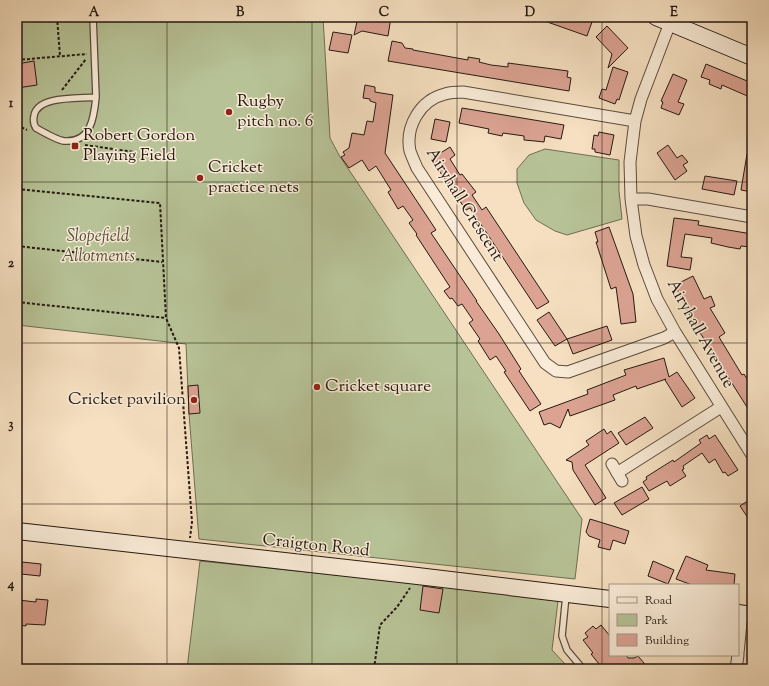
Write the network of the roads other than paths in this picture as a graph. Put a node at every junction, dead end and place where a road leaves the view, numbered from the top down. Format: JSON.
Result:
{"nodes":[{"id":1,"x":93,"y":17,"type":"edge"},
{"id":2,"x":663,"y":20,"type":"edge"},
{"id":3,"x":752,"y":57,"type":"edge"},
{"id":4,"x":96,"y":98,"type":"junction"},
{"id":5,"x":634,"y":121,"type":"junction"},
{"id":6,"x":631,"y":199,"type":"junction"},
{"id":7,"x":752,"y":217,"type":"edge"},
{"id":8,"x":675,"y":332,"type":"junction"},
{"id":9,"x":721,"y":407,"type":"junction"},
{"id":10,"x":752,"y":455,"type":"edge"},
{"id":11,"x":617,"y":473,"type":"dead end"},
{"id":12,"x":17,"y":531,"type":"edge"},
{"id":13,"x":566,"y":594,"type":"junction"},
{"id":14,"x":609,"y":600,"type":"edge"},
{"id":15,"x":744,"y":614,"type":"edge"},
{"id":16,"x":739,"y":647,"type":"edge"},
{"id":17,"x":738,"y":656,"type":"edge"},
{"id":18,"x":583,"y":669,"type":"edge"},
{"id":19,"x":736,"y":669,"type":"edge"}],
"edges":[{"from":1,"to":4,"type":"lane"},
{"from":2,"to":3,"type":"street"},
{"from":2,"to":5,"type":"street","name":"Airyhall Avenue"},
{"from":4,"to":4,"type":"lane"},
{"from":5,"to":6,"type":"street","name":"Airyhall Avenue"},
{"from":5,"to":8,"type":"street","name":"Airyhall Crescent"},
{"from":6,"to":7,"type":"street"},
{"from":6,"to":8,"type":"street","name":"Airyhall Avenue"},
{"from":8,"to":9,"type":"street","name":"Airyhall Avenue"},
{"from":9,"to":10,"type":"street","name":"Airyhall Avenue"},
{"from":9,"to":11,"type":"street","name":"Airyhall Avenue"},
{"from":12,"to":13,"type":"street","name":"Craigton Road"},
{"from":13,"to":14,"type":"street","name":"Craigton Road"},
{"from":13,"to":18,"type":"lane"},
{"from":15,"to":16,"type":"street"},
{"from":17,"to":19,"type":"street"}]}
